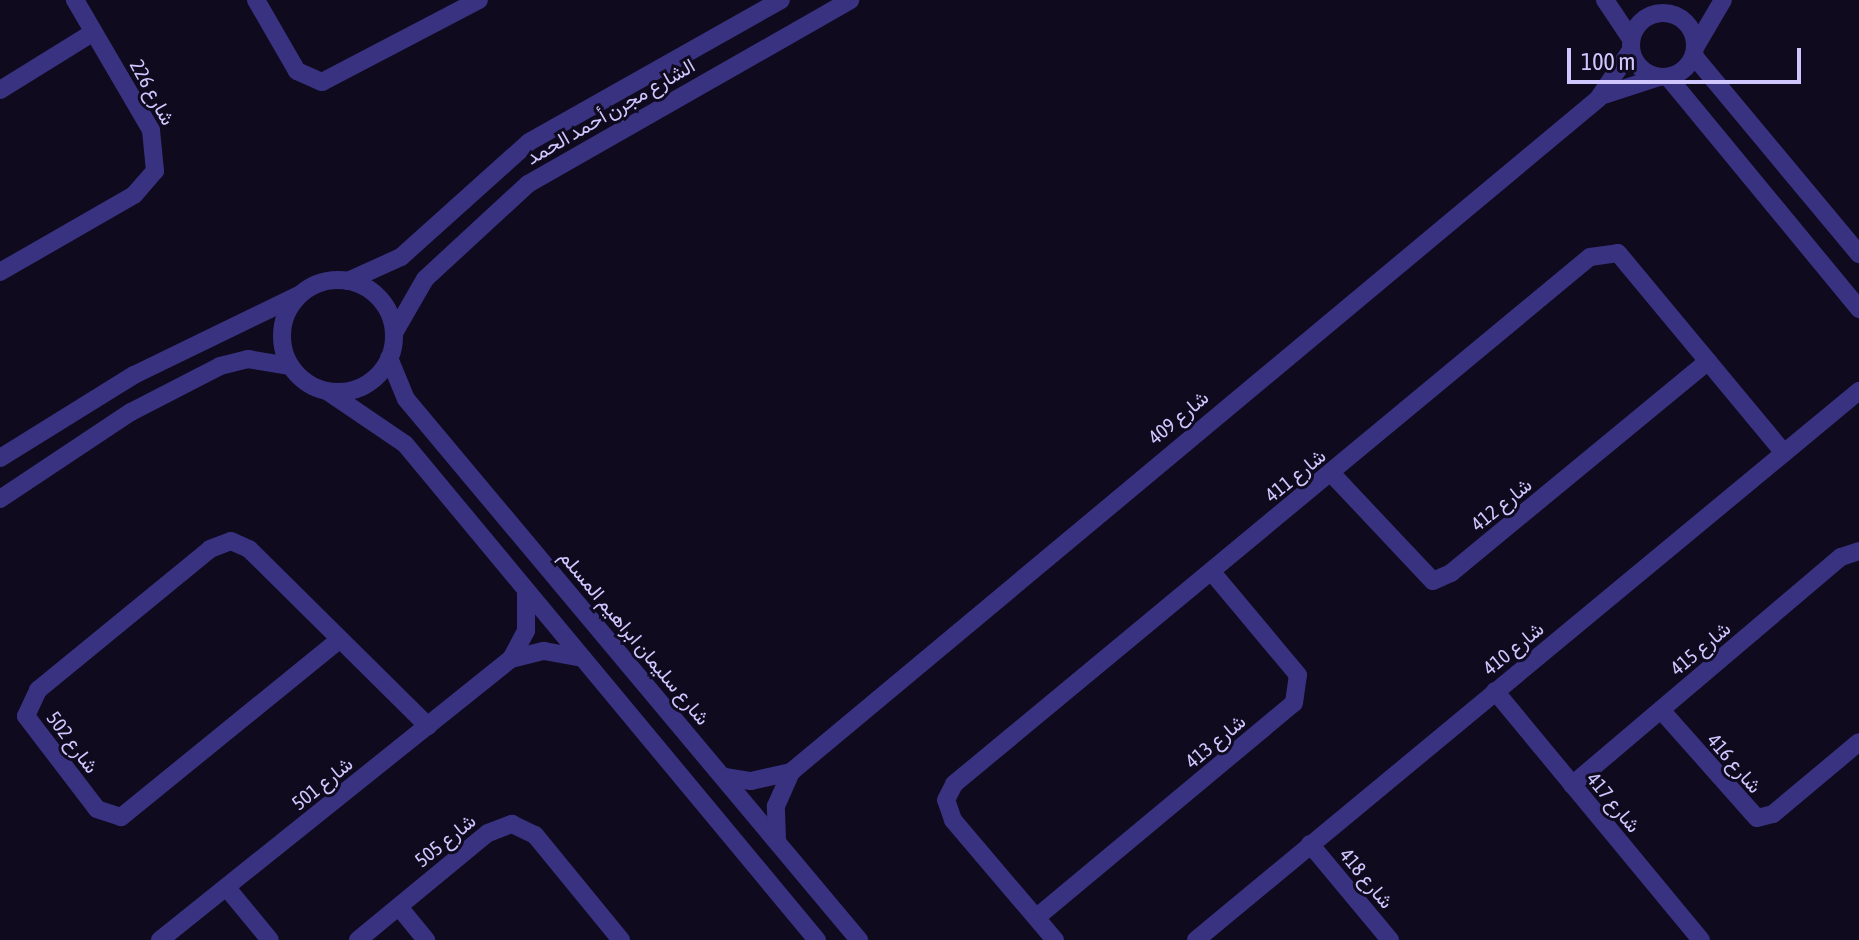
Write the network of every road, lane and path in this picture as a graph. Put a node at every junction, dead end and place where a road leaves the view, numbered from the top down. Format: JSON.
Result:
{"nodes":[{"id":1,"x":75,"y":0,"type":"edge"},
{"id":2,"x":256,"y":0,"type":"edge"},
{"id":3,"x":479,"y":0,"type":"edge"},
{"id":4,"x":781,"y":0,"type":"edge"},
{"id":5,"x":850,"y":0,"type":"edge"},
{"id":6,"x":1605,"y":0,"type":"edge"},
{"id":7,"x":1722,"y":0,"type":"edge"},
{"id":8,"x":1661,"y":9,"type":"edge"},
{"id":9,"x":94,"y":32,"type":"junction"},
{"id":10,"x":1631,"y":45,"type":"junction"},
{"id":11,"x":1695,"y":51,"type":"junction"},
{"id":12,"x":1663,"y":77,"type":"junction"},
{"id":13,"x":0,"y":90,"type":"edge"},
{"id":14,"x":1598,"y":99,"type":"junction"},
{"id":15,"x":1859,"y":254,"type":"edge"},
{"id":16,"x":0,"y":272,"type":"edge"},
{"id":17,"x":348,"y":281,"type":"junction"},
{"id":18,"x":301,"y":294,"type":"junction"},
{"id":19,"x":1859,"y":309,"type":"edge"},
{"id":20,"x":394,"y":333,"type":"junction"},
{"id":21,"x":389,"y":358,"type":"junction"},
{"id":22,"x":1708,"y":361,"type":"junction"},
{"id":23,"x":290,"y":366,"type":"junction"},
{"id":24,"x":327,"y":391,"type":"junction"},
{"id":25,"x":1859,"y":391,"type":"edge"},
{"id":26,"x":1784,"y":453,"type":"junction"},
{"id":27,"x":0,"y":458,"type":"edge"},
{"id":28,"x":1332,"y":474,"type":"junction"},
{"id":29,"x":0,"y":499,"type":"edge"},
{"id":30,"x":1859,"y":551,"type":"edge"},
{"id":31,"x":1212,"y":572,"type":"junction"},
{"id":32,"x":526,"y":591,"type":"junction"},
{"id":33,"x":339,"y":640,"type":"junction"},
{"id":34,"x":583,"y":658,"type":"junction"},
{"id":35,"x":511,"y":659,"type":"junction"},
{"id":36,"x":1495,"y":691,"type":"junction"},
{"id":37,"x":1661,"y":710,"type":"junction"},
{"id":38,"x":428,"y":726,"type":"junction"},
{"id":39,"x":1859,"y":742,"type":"edge"},
{"id":40,"x":791,"y":772,"type":"junction"},
{"id":41,"x":725,"y":777,"type":"junction"},
{"id":42,"x":1572,"y":785,"type":"junction"},
{"id":43,"x":777,"y":840,"type":"junction"},
{"id":44,"x":1310,"y":844,"type":"junction"},
{"id":45,"x":227,"y":888,"type":"junction"},
{"id":46,"x":399,"y":907,"type":"junction"},
{"id":47,"x":1037,"y":917,"type":"junction"},
{"id":48,"x":1386,"y":938,"type":"edge"},
{"id":49,"x":160,"y":940,"type":"edge"},
{"id":50,"x":270,"y":940,"type":"edge"},
{"id":51,"x":358,"y":940,"type":"edge"},
{"id":52,"x":426,"y":940,"type":"edge"},
{"id":53,"x":621,"y":940,"type":"edge"},
{"id":54,"x":817,"y":940,"type":"edge"},
{"id":55,"x":859,"y":940,"type":"edge"},
{"id":56,"x":1055,"y":940,"type":"edge"},
{"id":57,"x":1196,"y":940,"type":"edge"},
{"id":58,"x":1701,"y":940,"type":"edge"}],
"edges":[{"from":1,"to":9,"type":"street","name":"شارع 226"},
{"from":2,"to":3,"type":"street"},
{"from":4,"to":17,"type":"street","name":"الشارع مجرن أحمد الحمد"},
{"from":5,"to":20,"type":"street","name":"الشارع مجرن أحمد الحمد"},
{"from":6,"to":10,"type":"street"},
{"from":7,"to":8,"type":"street"},
{"from":7,"to":11,"type":"street"},
{"from":8,"to":10,"type":"street"},
{"from":8,"to":11,"type":"street"},
{"from":9,"to":13,"type":"street"},
{"from":9,"to":16,"type":"street","name":"شارع 226"},
{"from":10,"to":12,"type":"street"},
{"from":10,"to":14,"type":"street","name":"شارع 409"},
{"from":11,"to":12,"type":"street"},
{"from":11,"to":15,"type":"street"},
{"from":12,"to":14,"type":"street","name":"شارع 409"},
{"from":12,"to":19,"type":"street"},
{"from":14,"to":40,"type":"street","name":"شارع 409"},
{"from":17,"to":18,"type":"street"},
{"from":17,"to":20,"type":"street"},
{"from":18,"to":23,"type":"street"},
{"from":18,"to":27,"type":"street"},
{"from":20,"to":21,"type":"street"},
{"from":21,"to":24,"type":"street"},
{"from":21,"to":41,"type":"street","name":"شارع سليمان ابراهيم المسلم"},
{"from":22,"to":26,"type":"street","name":"شارع 411"},
{"from":22,"to":28,"type":"street","name":"شارع 412"},
{"from":22,"to":28,"type":"street","name":"شارع 411"},
{"from":23,"to":24,"type":"street"},
{"from":23,"to":29,"type":"street"},
{"from":24,"to":32,"type":"street"},
{"from":25,"to":26,"type":"street","name":"شارع 410"},
{"from":26,"to":36,"type":"street","name":"شارع 410"},
{"from":28,"to":31,"type":"street","name":"شارع 411"},
{"from":30,"to":37,"type":"street","name":"شارع 415"},
{"from":31,"to":47,"type":"street","name":"شارع 413"},
{"from":31,"to":47,"type":"street","name":"شارع 411"},
{"from":32,"to":34,"type":"street"},
{"from":32,"to":35,"type":"street","name":"شارع 501"},
{"from":33,"to":33,"type":"street","name":"شارع 502"},
{"from":33,"to":38,"type":"street","name":"شارع 502"},
{"from":34,"to":35,"type":"street","name":"شارع 501"},
{"from":34,"to":54,"type":"street"},
{"from":35,"to":38,"type":"street","name":"شارع 501"},
{"from":36,"to":42,"type":"street","name":"شارع 417"},
{"from":36,"to":44,"type":"street","name":"شارع 410"},
{"from":37,"to":39,"type":"street","name":"شارع 416"},
{"from":37,"to":42,"type":"street","name":"شارع 415"},
{"from":38,"to":45,"type":"street","name":"شارع 501"},
{"from":40,"to":41,"type":"street","name":"شارع 409"},
{"from":40,"to":43,"type":"street","name":"شارع 409"},
{"from":41,"to":43,"type":"street","name":"شارع سليمان ابراهيم المسلم"},
{"from":42,"to":58,"type":"street","name":"شارع 417"},
{"from":43,"to":55,"type":"street","name":"شارع سليمان ابراهيم المسلم"},
{"from":44,"to":48,"type":"street","name":"شارع 418"},
{"from":44,"to":57,"type":"street","name":"شارع 410"},
{"from":45,"to":49,"type":"street","name":"شارع 501"},
{"from":45,"to":50,"type":"street"},
{"from":46,"to":51,"type":"street","name":"شارع 505"},
{"from":46,"to":52,"type":"street"},
{"from":46,"to":53,"type":"street","name":"شارع 505"},
{"from":47,"to":56,"type":"street","name":"شارع 411"}]}
